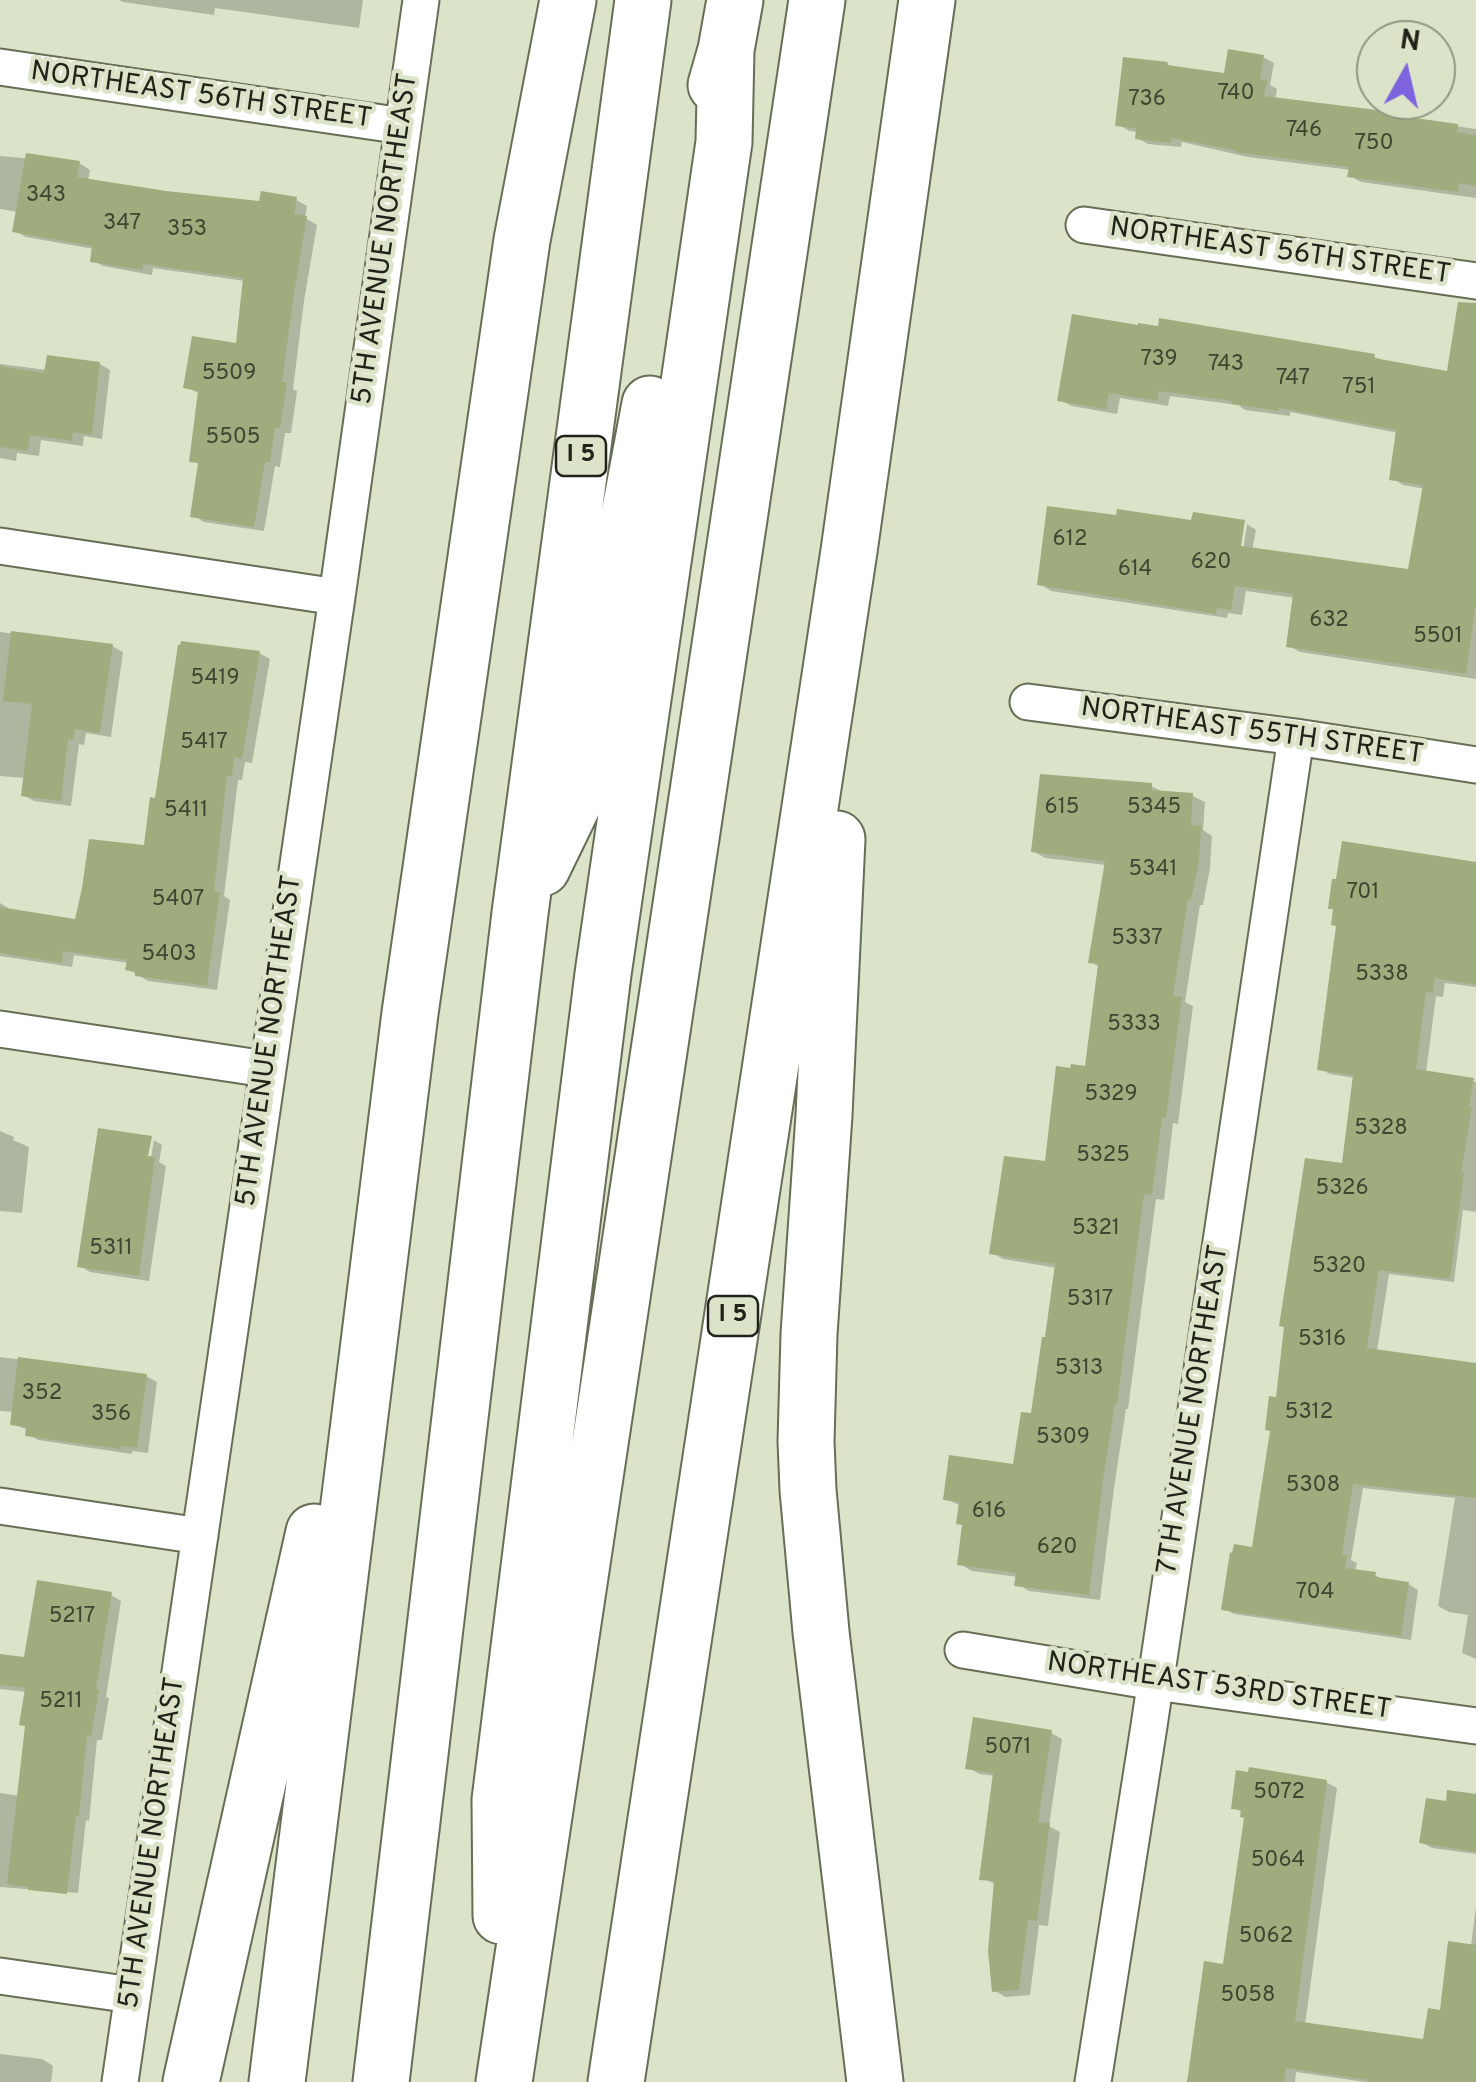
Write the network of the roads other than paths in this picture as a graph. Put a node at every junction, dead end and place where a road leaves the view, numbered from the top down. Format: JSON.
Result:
{"nodes":[{"id":1,"x":421,"y":0,"type":"edge"},
{"id":2,"x":568,"y":0,"type":"edge"},
{"id":3,"x":643,"y":0,"type":"edge"},
{"id":4,"x":818,"y":0,"type":"edge"},
{"id":5,"x":927,"y":0,"type":"edge"},
{"id":6,"x":731,"y":25,"type":"edge"},
{"id":7,"x":0,"y":67,"type":"edge"},
{"id":8,"x":403,"y":126,"type":"junction"},
{"id":9,"x":1084,"y":225,"type":"dead end"},
{"id":10,"x":1476,"y":281,"type":"edge"},
{"id":11,"x":0,"y":546,"type":"edge"},
{"id":12,"x":850,"y":551,"type":"junction"},
{"id":13,"x":337,"y":597,"type":"junction"},
{"id":14,"x":1028,"y":702,"type":"dead end"},
{"id":15,"x":1296,"y":737,"type":"junction"},
{"id":16,"x":1476,"y":765,"type":"edge"},
{"id":17,"x":520,"y":912,"type":"junction"},
{"id":18,"x":410,"y":1013,"type":"junction"},
{"id":19,"x":0,"y":1028,"type":"edge"},
{"id":20,"x":266,"y":1070,"type":"junction"},
{"id":21,"x":0,"y":1506,"type":"edge"},
{"id":22,"x":200,"y":1536,"type":"junction"},
{"id":23,"x":963,"y":1650,"type":"dead end"},
{"id":24,"x":1155,"y":1682,"type":"junction"},
{"id":25,"x":1476,"y":1726,"type":"edge"},
{"id":26,"x":0,"y":1976,"type":"edge"},
{"id":27,"x":132,"y":1995,"type":"junction"},
{"id":28,"x":120,"y":2082,"type":"edge"},
{"id":29,"x":192,"y":2082,"type":"edge"},
{"id":30,"x":278,"y":2082,"type":"edge"},
{"id":31,"x":380,"y":2082,"type":"edge"},
{"id":32,"x":503,"y":2082,"type":"edge"},
{"id":33,"x":616,"y":2082,"type":"edge"},
{"id":34,"x":875,"y":2082,"type":"edge"},
{"id":35,"x":1093,"y":2082,"type":"edge"}],
"edges":[{"from":1,"to":8,"type":"street","name":"5TH AVENUE NORTHEAST"},
{"from":2,"to":18,"type":"highway"},
{"from":3,"to":17,"type":"highway","number":"I 5"},
{"from":4,"to":32,"type":"highway"},
{"from":5,"to":12,"type":"highway","number":"I 5"},
{"from":6,"to":17,"type":"highway"},
{"from":6,"to":32,"type":"highway"},
{"from":7,"to":8,"type":"street","name":"NORTHEAST 56TH STREET"},
{"from":8,"to":13,"type":"street","name":"5TH AVENUE NORTHEAST"},
{"from":9,"to":10,"type":"street","name":"NORTHEAST 56TH STREET"},
{"from":11,"to":13,"type":"street"},
{"from":12,"to":33,"type":"highway","number":"I 5"},
{"from":12,"to":34,"type":"highway"},
{"from":13,"to":20,"type":"street","name":"5TH AVENUE NORTHEAST"},
{"from":14,"to":15,"type":"street","name":"NORTHEAST 55TH STREET"},
{"from":15,"to":16,"type":"street","name":"NORTHEAST 55TH STREET"},
{"from":15,"to":24,"type":"street","name":"7TH AVENUE NORTHEAST"},
{"from":17,"to":31,"type":"highway","number":"I 5"},
{"from":18,"to":29,"type":"highway"},
{"from":18,"to":30,"type":"highway"},
{"from":19,"to":20,"type":"street"},
{"from":20,"to":22,"type":"street","name":"5TH AVENUE NORTHEAST"},
{"from":21,"to":22,"type":"street"},
{"from":22,"to":27,"type":"street","name":"5TH AVENUE NORTHEAST"},
{"from":23,"to":24,"type":"street","name":"NORTHEAST 53RD STREET"},
{"from":24,"to":25,"type":"street","name":"NORTHEAST 53RD STREET"},
{"from":24,"to":35,"type":"street","name":"7TH AVENUE NORTHEAST"},
{"from":26,"to":27,"type":"street"},
{"from":27,"to":28,"type":"street","name":"5TH AVENUE NORTHEAST"}]}
